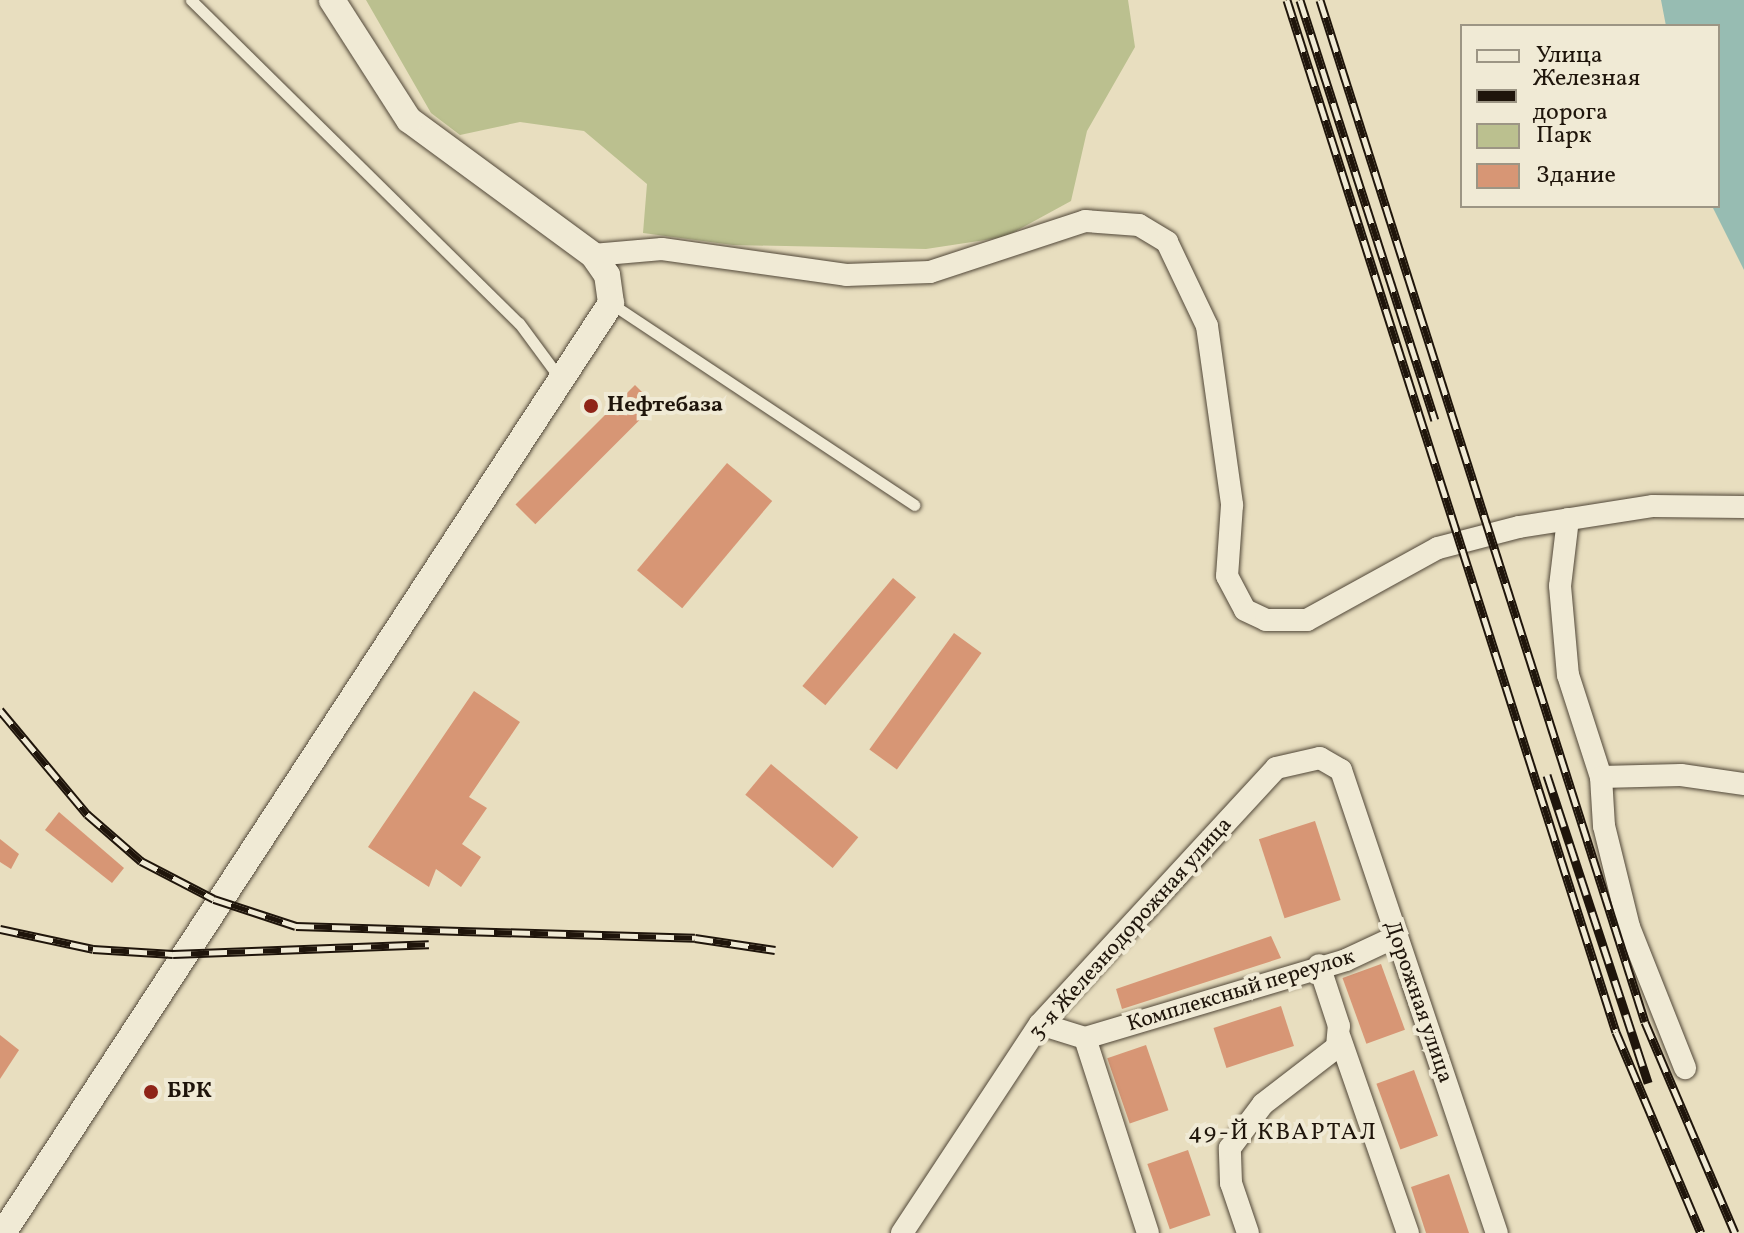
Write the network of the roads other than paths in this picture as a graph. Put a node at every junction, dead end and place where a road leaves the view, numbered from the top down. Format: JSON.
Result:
{"nodes":[{"id":1,"x":191,"y":0,"type":"edge"},
{"id":2,"x":332,"y":0,"type":"edge"},
{"id":3,"x":593,"y":255,"type":"junction"},
{"id":4,"x":611,"y":303,"type":"junction"},
{"id":5,"x":564,"y":385,"type":"junction"},
{"id":6,"x":914,"y":505,"type":"dead end"},
{"id":7,"x":1744,"y":507,"type":"edge"},
{"id":8,"x":1568,"y":519,"type":"junction"},
{"id":9,"x":1341,"y":770,"type":"joint"},
{"id":10,"x":1601,"y":777,"type":"junction"},
{"id":11,"x":1744,"y":784,"type":"edge"},
{"id":12,"x":1395,"y":937,"type":"junction"},
{"id":13,"x":1319,"y":965,"type":"junction"},
{"id":14,"x":1040,"y":1024,"type":"junction"},
{"id":15,"x":1085,"y":1038,"type":"junction"},
{"id":16,"x":1340,"y":1038,"type":"junction"},
{"id":17,"x":1685,"y":1068,"type":"dead end"},
{"id":18,"x":3,"y":1233,"type":"edge"},
{"id":19,"x":902,"y":1233,"type":"edge"},
{"id":20,"x":1148,"y":1233,"type":"edge"},
{"id":21,"x":1248,"y":1233,"type":"edge"},
{"id":22,"x":1408,"y":1233,"type":"edge"},
{"id":23,"x":1497,"y":1233,"type":"edge"}],
"edges":[{"from":1,"to":5,"type":"lane"},
{"from":2,"to":3,"type":"street"},
{"from":3,"to":4,"type":"street"},
{"from":3,"to":8,"type":"street"},
{"from":4,"to":5,"type":"street"},
{"from":4,"to":6,"type":"lane"},
{"from":5,"to":18,"type":"street"},
{"from":7,"to":8,"type":"street"},
{"from":8,"to":10,"type":"street"},
{"from":9,"to":12,"type":"street","name":"Дорожная улица"},
{"from":9,"to":14,"type":"street","name":"3-я Железнодорожная улица"},
{"from":10,"to":11,"type":"street"},
{"from":10,"to":17,"type":"street"},
{"from":12,"to":13,"type":"street","name":"Комплексный переулок"},
{"from":12,"to":23,"type":"street","name":"Дорожная улица"},
{"from":13,"to":15,"type":"street","name":"Комплексный переулок"},
{"from":13,"to":16,"type":"street"},
{"from":14,"to":15,"type":"street"},
{"from":14,"to":19,"type":"street","name":"3-я Железнодорожная улица"},
{"from":15,"to":20,"type":"street"},
{"from":16,"to":21,"type":"street"},
{"from":16,"to":22,"type":"street"}]}
